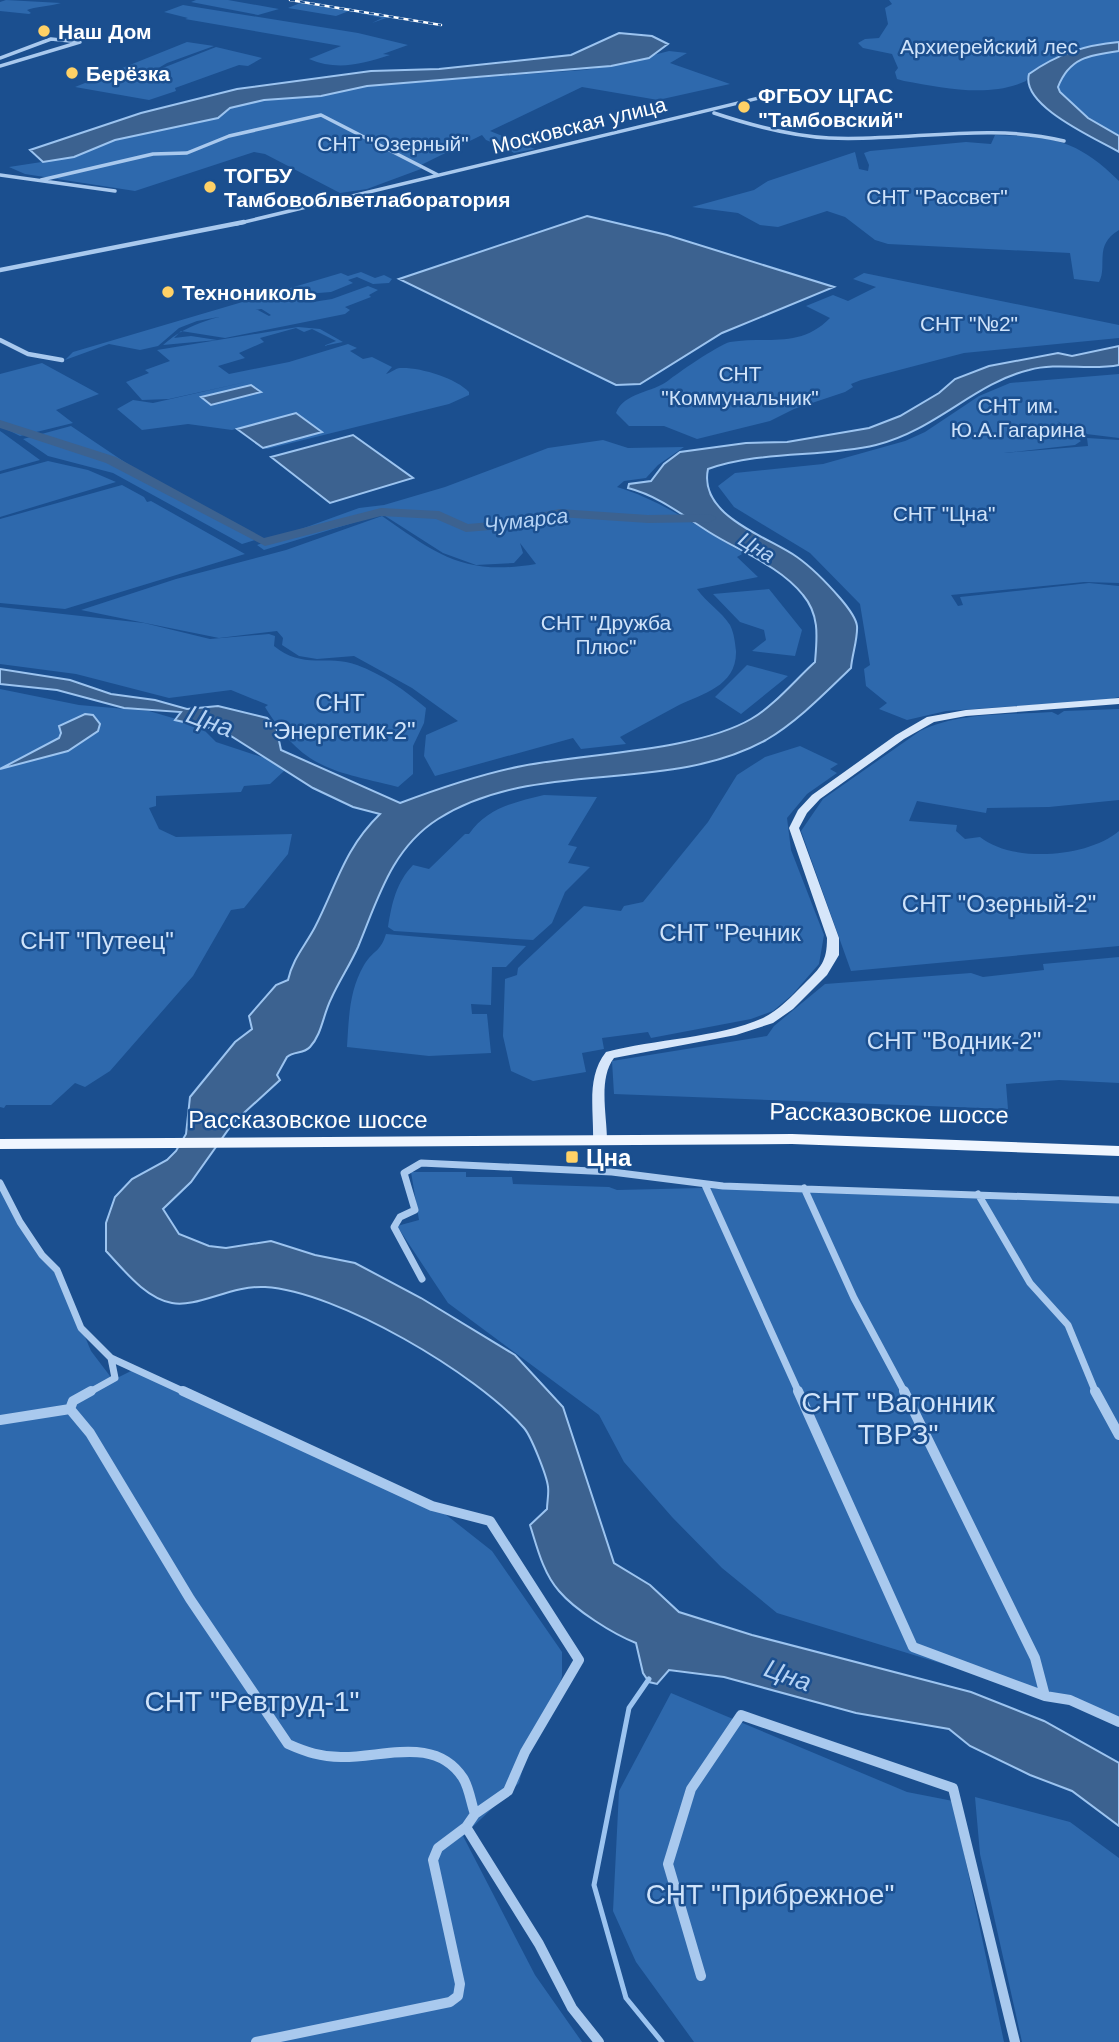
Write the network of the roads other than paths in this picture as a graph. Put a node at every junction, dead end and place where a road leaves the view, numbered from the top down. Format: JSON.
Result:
{"nodes":[{"id":1,"x":0,"y":58,"type":"edge"},
{"id":2,"x":0,"y":66,"type":"edge"},
{"id":3,"x":796,"y":89,"type":"dead end"},
{"id":4,"x":704,"y":110,"type":"junction"},
{"id":5,"x":694,"y":113,"type":"junction"},
{"id":6,"x":713,"y":114,"type":"junction"},
{"id":7,"x":1064,"y":141,"type":"dead end"},
{"id":8,"x":0,"y":175,"type":"edge"},
{"id":9,"x":438,"y":175,"type":"junction"},
{"id":10,"x":41,"y":180,"type":"junction"},
{"id":11,"x":114,"y":191,"type":"dead end"},
{"id":12,"x":0,"y":270,"type":"edge"},
{"id":13,"x":1,"y":343,"type":"edge"},
{"id":14,"x":62,"y":360,"type":"dead end"},
{"id":15,"x":1119,"y":701,"type":"edge"},
{"id":16,"x":608,"y":1140,"type":"junction"},
{"id":17,"x":1119,"y":1142,"type":"edge"},
{"id":18,"x":0,"y":1144,"type":"edge"},
{"id":19,"x":1119,"y":1151,"type":"edge"},
{"id":20,"x":0,"y":1184,"type":"edge"},
{"id":21,"x":705,"y":1185,"type":"junction"},
{"id":22,"x":804,"y":1188,"type":"junction"},
{"id":23,"x":978,"y":1194,"type":"junction"},
{"id":24,"x":1119,"y":1200,"type":"edge"},
{"id":25,"x":422,"y":1279,"type":"dead end"},
{"id":26,"x":111,"y":1357,"type":"junction"},
{"id":27,"x":70,"y":1409,"type":"junction"},
{"id":28,"x":0,"y":1420,"type":"edge"},
{"id":29,"x":1119,"y":1435,"type":"edge"},
{"id":30,"x":1045,"y":1696,"type":"junction"},
{"id":31,"x":1119,"y":1722,"type":"edge"},
{"id":32,"x":475,"y":1814,"type":"junction"},
{"id":33,"x":466,"y":1827,"type":"junction"},
{"id":34,"x":701,"y":1976,"type":"dead end"},
{"id":35,"x":256,"y":2042,"type":"edge"},
{"id":36,"x":599,"y":2042,"type":"edge"},
{"id":37,"x":1015,"y":2042,"type":"edge"}],
"edges":[{"from":1,"to":2,"type":"street"},
{"from":3,"to":4,"type":"street","name":"Московская улица"},
{"from":4,"to":5,"type":"street","name":"Московская улица"},
{"from":4,"to":6,"type":"street"},
{"from":5,"to":6,"type":"street"},
{"from":5,"to":9,"type":"street","name":"Московская улица"},
{"from":6,"to":7,"type":"street"},
{"from":8,"to":10,"type":"street"},
{"from":9,"to":10,"type":"street"},
{"from":9,"to":12,"type":"street","name":"Московская улица"},
{"from":10,"to":11,"type":"street"},
{"from":13,"to":14,"type":"street"},
{"from":15,"to":16,"type":"street"},
{"from":16,"to":17,"type":"main road","name":"Рассказовское шоссе"},
{"from":16,"to":18,"type":"main road","name":"Рассказовское шоссе"},
{"from":16,"to":19,"type":"main road","name":"Рассказовское шоссе"},
{"from":20,"to":26,"type":"street"},
{"from":21,"to":22,"type":"street"},
{"from":21,"to":25,"type":"street"},
{"from":21,"to":30,"type":"street"},
{"from":22,"to":23,"type":"street"},
{"from":22,"to":30,"type":"street"},
{"from":23,"to":24,"type":"street"},
{"from":23,"to":29,"type":"street"},
{"from":26,"to":27,"type":"street"},
{"from":26,"to":32,"type":"street"},
{"from":27,"to":28,"type":"street"},
{"from":27,"to":32,"type":"street"},
{"from":30,"to":31,"type":"street"},
{"from":32,"to":33,"type":"street"},
{"from":33,"to":35,"type":"street"},
{"from":33,"to":36,"type":"street"},
{"from":34,"to":37,"type":"street"}]}
